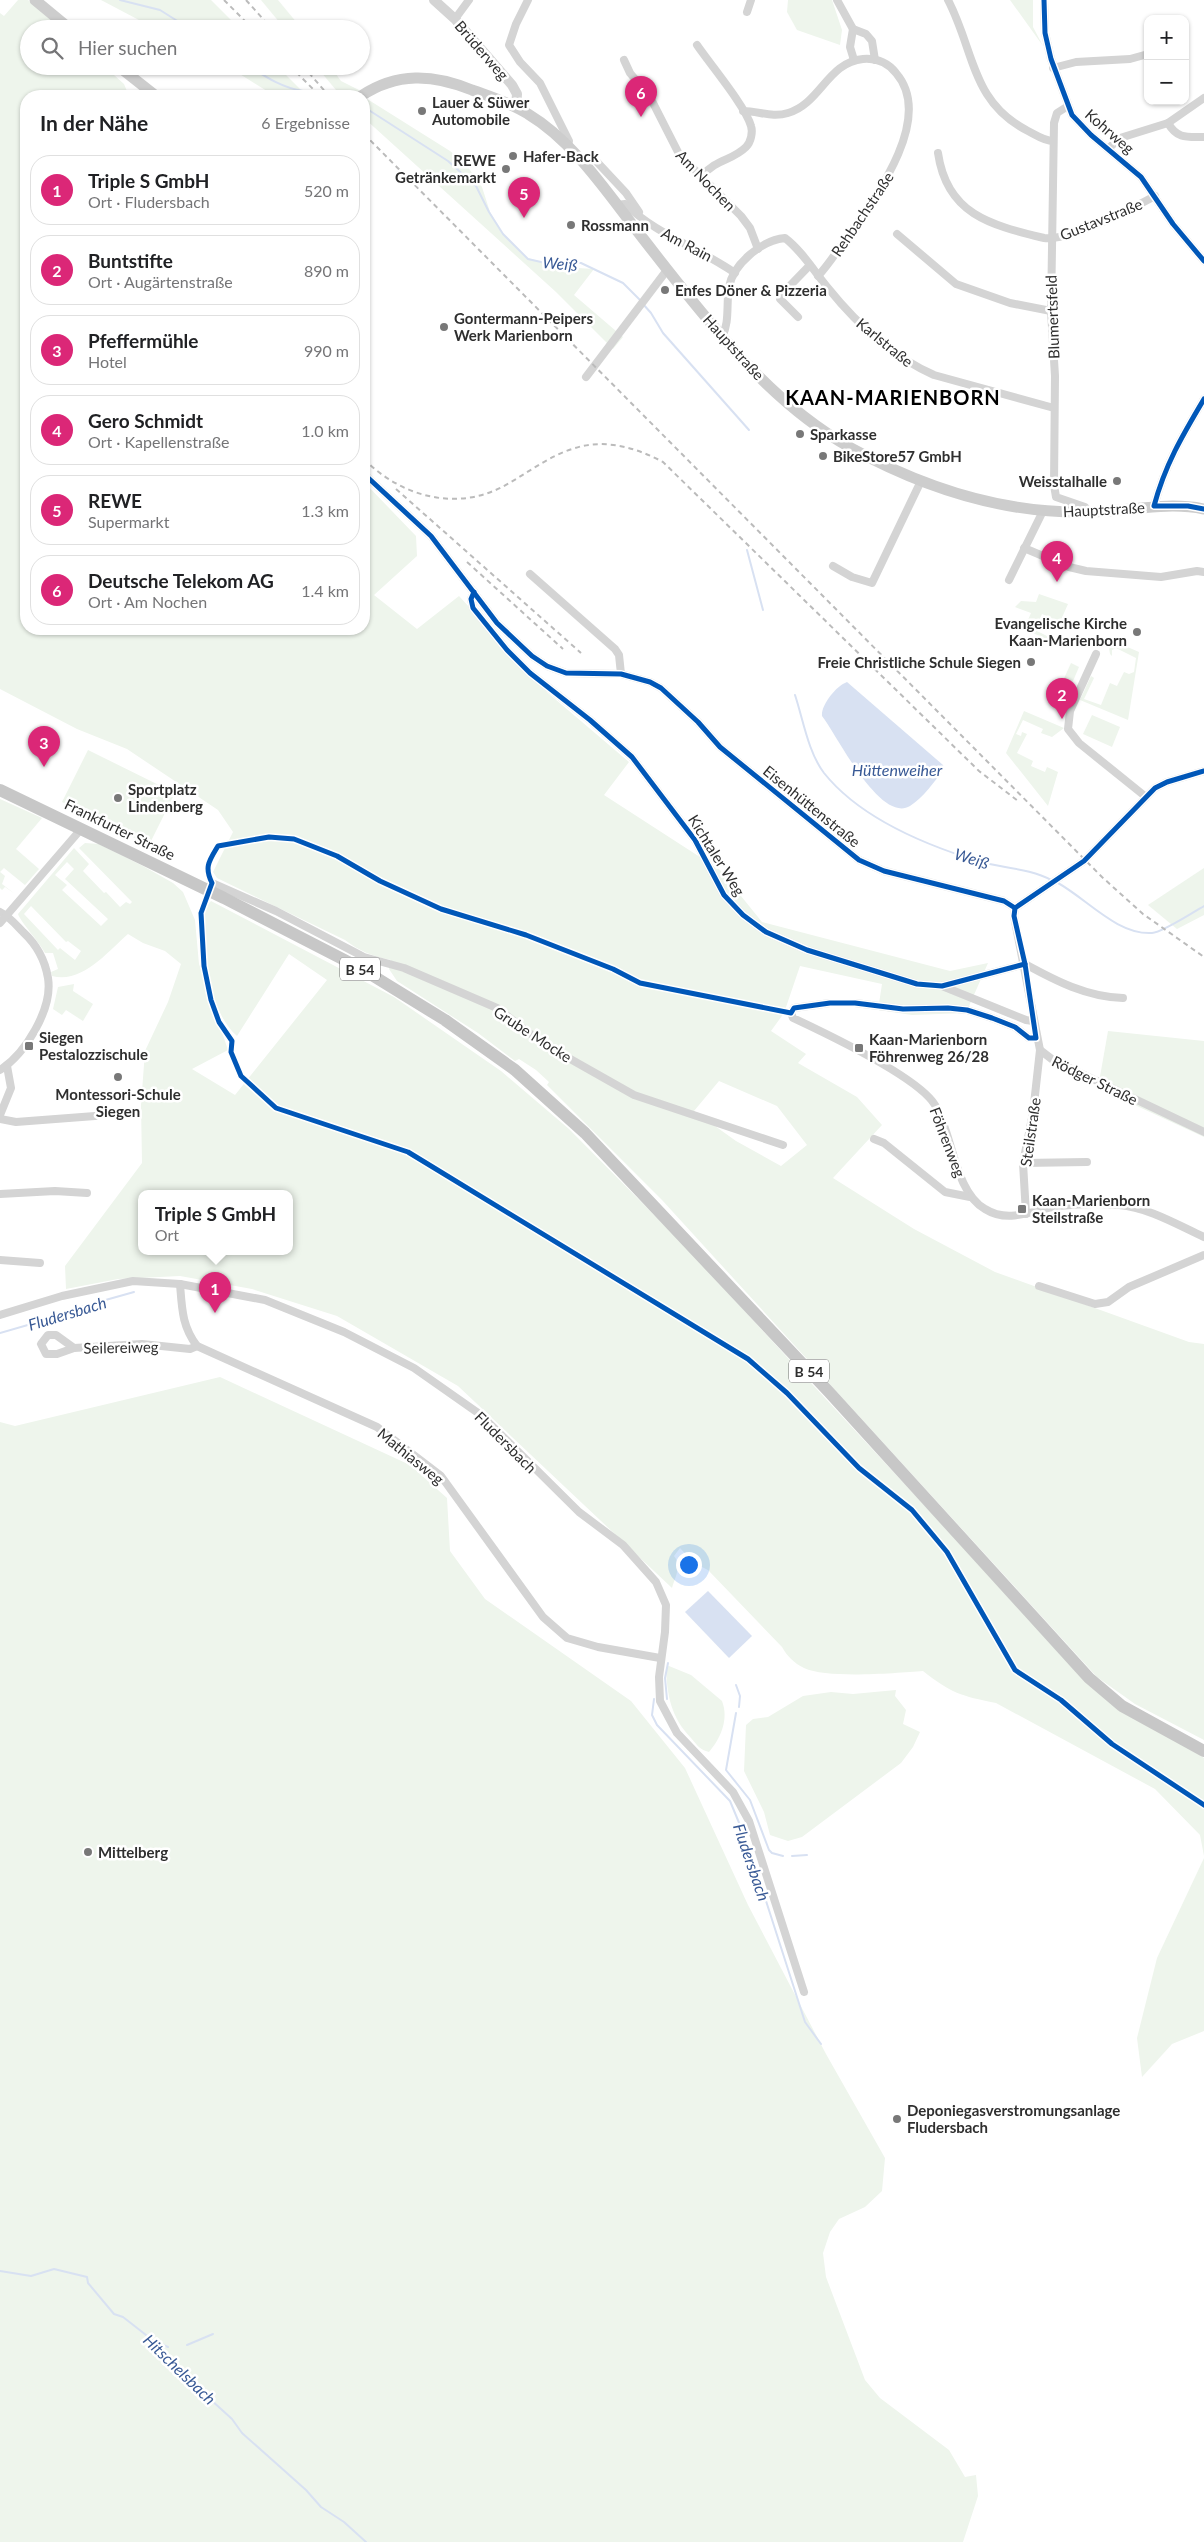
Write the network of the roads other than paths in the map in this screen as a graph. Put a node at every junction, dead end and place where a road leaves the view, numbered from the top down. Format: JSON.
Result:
{"nodes":[{"id":1,"x":35,"y":0,"type":"edge"},
{"id":2,"x":434,"y":0,"type":"edge"},
{"id":3,"x":469,"y":0,"type":"edge"},
{"id":4,"x":528,"y":0,"type":"edge"},
{"id":5,"x":751,"y":0,"type":"edge"},
{"id":6,"x":837,"y":0,"type":"edge"},
{"id":7,"x":948,"y":0,"type":"edge"},
{"id":8,"x":1044,"y":0,"type":"edge"},
{"id":9,"x":747,"y":12,"type":"dead end"},
{"id":10,"x":455,"y":19,"type":"junction"},
{"id":11,"x":59,"y":20,"type":"edge"},
{"id":12,"x":853,"y":29,"type":"junction"},
{"id":13,"x":697,"y":44,"type":"dead end"},
{"id":14,"x":1144,"y":55,"type":"edge"},
{"id":15,"x":624,"y":60,"type":"dead end"},
{"id":16,"x":854,"y":60,"type":"junction"},
{"id":17,"x":875,"y":60,"type":"junction"},
{"id":18,"x":1053,"y":68,"type":"junction"},
{"id":19,"x":129,"y":75,"type":"edge"},
{"id":20,"x":148,"y":90,"type":"edge"},
{"id":21,"x":370,"y":92,"type":"edge"},
{"id":22,"x":1204,"y":98,"type":"edge"},
{"id":23,"x":1068,"y":106,"type":"junction"},
{"id":24,"x":516,"y":107,"type":"junction"},
{"id":25,"x":744,"y":111,"type":"junction"},
{"id":26,"x":1168,"y":123,"type":"junction"},
{"id":27,"x":1204,"y":137,"type":"edge"},
{"id":28,"x":1053,"y":141,"type":"junction"},
{"id":29,"x":568,"y":146,"type":"junction"},
{"id":30,"x":1109,"y":148,"type":"junction"},
{"id":31,"x":938,"y":153,"type":"dead end"},
{"id":32,"x":596,"y":162,"type":"dead end"},
{"id":33,"x":701,"y":177,"type":"junction"},
{"id":34,"x":1155,"y":196,"type":"junction"},
{"id":35,"x":617,"y":205,"type":"junction"},
{"id":36,"x":640,"y":214,"type":"junction"},
{"id":37,"x":897,"y":234,"type":"dead end"},
{"id":38,"x":1051,"y":239,"type":"junction"},
{"id":39,"x":758,"y":249,"type":"junction"},
{"id":40,"x":1204,"y":261,"type":"edge"},
{"id":41,"x":810,"y":264,"type":"junction"},
{"id":42,"x":667,"y":270,"type":"junction"},
{"id":43,"x":735,"y":273,"type":"junction"},
{"id":44,"x":818,"y":276,"type":"junction"},
{"id":45,"x":1051,"y":311,"type":"junction"},
{"id":46,"x":798,"y":317,"type":"dead end"},
{"id":47,"x":722,"y":337,"type":"junction"},
{"id":48,"x":586,"y":377,"type":"dead end"},
{"id":49,"x":1204,"y":399,"type":"edge"},
{"id":50,"x":1054,"y":408,"type":"junction"},
{"id":51,"x":370,"y":479,"type":"edge"},
{"id":52,"x":921,"y":481,"type":"junction"},
{"id":53,"x":1154,"y":506,"type":"junction"},
{"id":54,"x":1204,"y":509,"type":"edge"},
{"id":55,"x":1043,"y":511,"type":"junction"},
{"id":56,"x":1089,"y":512,"type":"junction"},
{"id":57,"x":1024,"y":548,"type":"junction"},
{"id":58,"x":833,"y":566,"type":"dead end"},
{"id":59,"x":1204,"y":572,"type":"edge"},
{"id":60,"x":530,"y":574,"type":"dead end"},
{"id":61,"x":1008,"y":580,"type":"dead end"},
{"id":62,"x":474,"y":592,"type":"junction"},
{"id":63,"x":1096,"y":654,"type":"dead end"},
{"id":64,"x":621,"y":674,"type":"junction"},
{"id":65,"x":1204,"y":771,"type":"edge"},
{"id":66,"x":0,"y":790,"type":"edge"},
{"id":67,"x":1146,"y":797,"type":"junction"},
{"id":68,"x":79,"y":826,"type":"junction"},
{"id":69,"x":208,"y":890,"type":"junction"},
{"id":70,"x":1015,"y":908,"type":"junction"},
{"id":71,"x":3,"y":914,"type":"edge"},
{"id":72,"x":0,"y":923,"type":"edge"},
{"id":73,"x":1025,"y":964,"type":"junction"},
{"id":74,"x":942,"y":986,"type":"junction"},
{"id":75,"x":1123,"y":998,"type":"dead end"},
{"id":76,"x":1033,"y":1021,"type":"junction"},
{"id":77,"x":1036,"y":1038,"type":"junction"},
{"id":78,"x":1040,"y":1050,"type":"junction"},
{"id":79,"x":3,"y":1068,"type":"edge"},
{"id":80,"x":0,"y":1115,"type":"edge"},
{"id":81,"x":95,"y":1116,"type":"dead end"},
{"id":82,"x":0,"y":1119,"type":"edge"},
{"id":83,"x":1204,"y":1132,"type":"edge"},
{"id":84,"x":874,"y":1138,"type":"dead end"},
{"id":85,"x":783,"y":1145,"type":"dead end"},
{"id":86,"x":1087,"y":1162,"type":"dead end"},
{"id":87,"x":1023,"y":1163,"type":"junction"},
{"id":88,"x":87,"y":1193,"type":"dead end"},
{"id":89,"x":0,"y":1194,"type":"edge"},
{"id":90,"x":970,"y":1197,"type":"junction"},
{"id":91,"x":1026,"y":1214,"type":"junction"},
{"id":92,"x":1204,"y":1236,"type":"edge"},
{"id":93,"x":1204,"y":1255,"type":"edge"},
{"id":94,"x":0,"y":1260,"type":"edge"},
{"id":95,"x":40,"y":1262,"type":"dead end"},
{"id":96,"x":180,"y":1284,"type":"junction"},
{"id":97,"x":1039,"y":1286,"type":"dead end"},
{"id":98,"x":0,"y":1315,"type":"edge"},
{"id":99,"x":197,"y":1346,"type":"junction"},
{"id":100,"x":74,"y":1348,"type":"dead end"},
{"id":101,"x":660,"y":1658,"type":"junction"},
{"id":102,"x":1204,"y":1751,"type":"edge"},
{"id":103,"x":804,"y":1992,"type":"dead end"}],
"edges":[{"from":1,"to":11,"type":"main road"},
{"from":2,"to":10,"type":"street","name":"Brüderweg"},
{"from":3,"to":10,"type":"street"},
{"from":4,"to":29,"type":"street"},
{"from":5,"to":9,"type":"street"},
{"from":6,"to":12,"type":"street"},
{"from":7,"to":28,"type":"street"},
{"from":8,"to":18,"type":"street","name":"Kohrweg"},
{"from":10,"to":24,"type":"street","name":"Brüderweg"},
{"from":12,"to":16,"type":"street"},
{"from":12,"to":17,"type":"street"},
{"from":13,"to":25,"type":"street"},
{"from":14,"to":18,"type":"street"},
{"from":15,"to":33,"type":"street","name":"Am Nochen"},
{"from":16,"to":17,"type":"street"},
{"from":16,"to":25,"type":"street"},
{"from":17,"to":44,"type":"street","name":"Rehbachstraße"},
{"from":18,"to":23,"type":"street","name":"Kohrweg"},
{"from":19,"to":20,"type":"main road"},
{"from":21,"to":24,"type":"main road","name":"Hauptstraße"},
{"from":22,"to":26,"type":"street"},
{"from":23,"to":28,"type":"street","name":"Blumertsfeld"},
{"from":23,"to":30,"type":"street","name":"Kohrweg"},
{"from":24,"to":29,"type":"main road","name":"Hauptstraße"},
{"from":25,"to":33,"type":"street"},
{"from":26,"to":27,"type":"street"},
{"from":26,"to":30,"type":"street"},
{"from":28,"to":38,"type":"street","name":"Blumertsfeld"},
{"from":29,"to":35,"type":"main road","name":"Hauptstraße"},
{"from":30,"to":34,"type":"street","name":"Kohrweg"},
{"from":31,"to":38,"type":"street","name":"Gustavstraße"},
{"from":32,"to":36,"type":"street","name":"Am Rain"},
{"from":33,"to":39,"type":"street","name":"Am Nochen"},
{"from":34,"to":38,"type":"street","name":"Gustavstraße"},
{"from":34,"to":40,"type":"street","name":"Kohrweg"},
{"from":35,"to":36,"type":"street","name":"Am Rain"},
{"from":35,"to":42,"type":"main road","name":"Hauptstraße"},
{"from":36,"to":43,"type":"street","name":"Am Rain"},
{"from":37,"to":45,"type":"street"},
{"from":38,"to":45,"type":"street","name":"Blumertsfeld"},
{"from":39,"to":41,"type":"street"},
{"from":39,"to":43,"type":"street"},
{"from":41,"to":44,"type":"street"},
{"from":41,"to":46,"type":"street"},
{"from":42,"to":47,"type":"main road","name":"Hauptstraße"},
{"from":42,"to":48,"type":"street"},
{"from":43,"to":47,"type":"street"},
{"from":44,"to":50,"type":"street","name":"Karlstraße"},
{"from":45,"to":50,"type":"street","name":"Blumertsfeld"},
{"from":47,"to":52,"type":"main road","name":"Hauptstraße"},
{"from":49,"to":53,"type":"street"},
{"from":50,"to":56,"type":"street","name":"Blumertsfeld"},
{"from":51,"to":62,"type":"street","name":"Kichtaler Weg"},
{"from":52,"to":55,"type":"main road","name":"Hauptstraße"},
{"from":52,"to":58,"type":"street"},
{"from":53,"to":54,"type":"main road","name":"Hauptstraße"},
{"from":53,"to":56,"type":"main road","name":"Hauptstraße"},
{"from":55,"to":56,"type":"main road","name":"Hauptstraße"},
{"from":55,"to":57,"type":"street"},
{"from":57,"to":59,"type":"street"},
{"from":57,"to":61,"type":"street"},
{"from":60,"to":64,"type":"street"},
{"from":62,"to":64,"type":"street","name":"Kichtaler Weg"},
{"from":62,"to":74,"type":"street","name":"Kichtaler Weg"},
{"from":63,"to":67,"type":"street"},
{"from":64,"to":70,"type":"street","name":"Eisenhüttenstraße"},
{"from":65,"to":67,"type":"street"},
{"from":66,"to":68,"type":"main road","name":"Frankfurter Straße","number":"B 54"},
{"from":67,"to":70,"type":"street"},
{"from":68,"to":69,"type":"main road","name":"Frankfurter Straße","number":"B 54"},
{"from":68,"to":71,"type":"street"},
{"from":69,"to":85,"type":"street","name":"Grube Mocke"},
{"from":69,"to":102,"type":"main road","name":"Frankfurter Straße","number":"B 54"},
{"from":70,"to":73,"type":"street","name":"Rödger Straße"},
{"from":71,"to":72,"type":"street"},
{"from":71,"to":79,"type":"street"},
{"from":73,"to":74,"type":"street","name":"Kichtaler Weg"},
{"from":73,"to":75,"type":"street"},
{"from":73,"to":76,"type":"street","name":"Rödger Straße"},
{"from":74,"to":76,"type":"street","name":"Kichtaler Weg"},
{"from":76,"to":77,"type":"street","name":"Rödger Straße"},
{"from":77,"to":78,"type":"street","name":"Rödger Straße"},
{"from":77,"to":90,"type":"street","name":"Föhrenweg"},
{"from":78,"to":83,"type":"street","name":"Rödger Straße"},
{"from":78,"to":87,"type":"street","name":"Steilstraße"},
{"from":79,"to":80,"type":"street"},
{"from":81,"to":82,"type":"street"},
{"from":84,"to":90,"type":"street"},
{"from":86,"to":87,"type":"street"},
{"from":87,"to":91,"type":"street","name":"Steilstraße"},
{"from":88,"to":89,"type":"street"},
{"from":90,"to":91,"type":"street","name":"Föhrenweg"},
{"from":91,"to":92,"type":"street","name":"Föhrenweg"},
{"from":93,"to":97,"type":"street"},
{"from":94,"to":95,"type":"street"},
{"from":96,"to":98,"type":"street","name":"Fludersbach"},
{"from":96,"to":99,"type":"street"},
{"from":96,"to":101,"type":"street","name":"Fludersbach"},
{"from":99,"to":100,"type":"street","name":"Seilereiweg"},
{"from":99,"to":101,"type":"street","name":"Mathiasweg"},
{"from":101,"to":103,"type":"street","name":"Fludersbach"}]}
